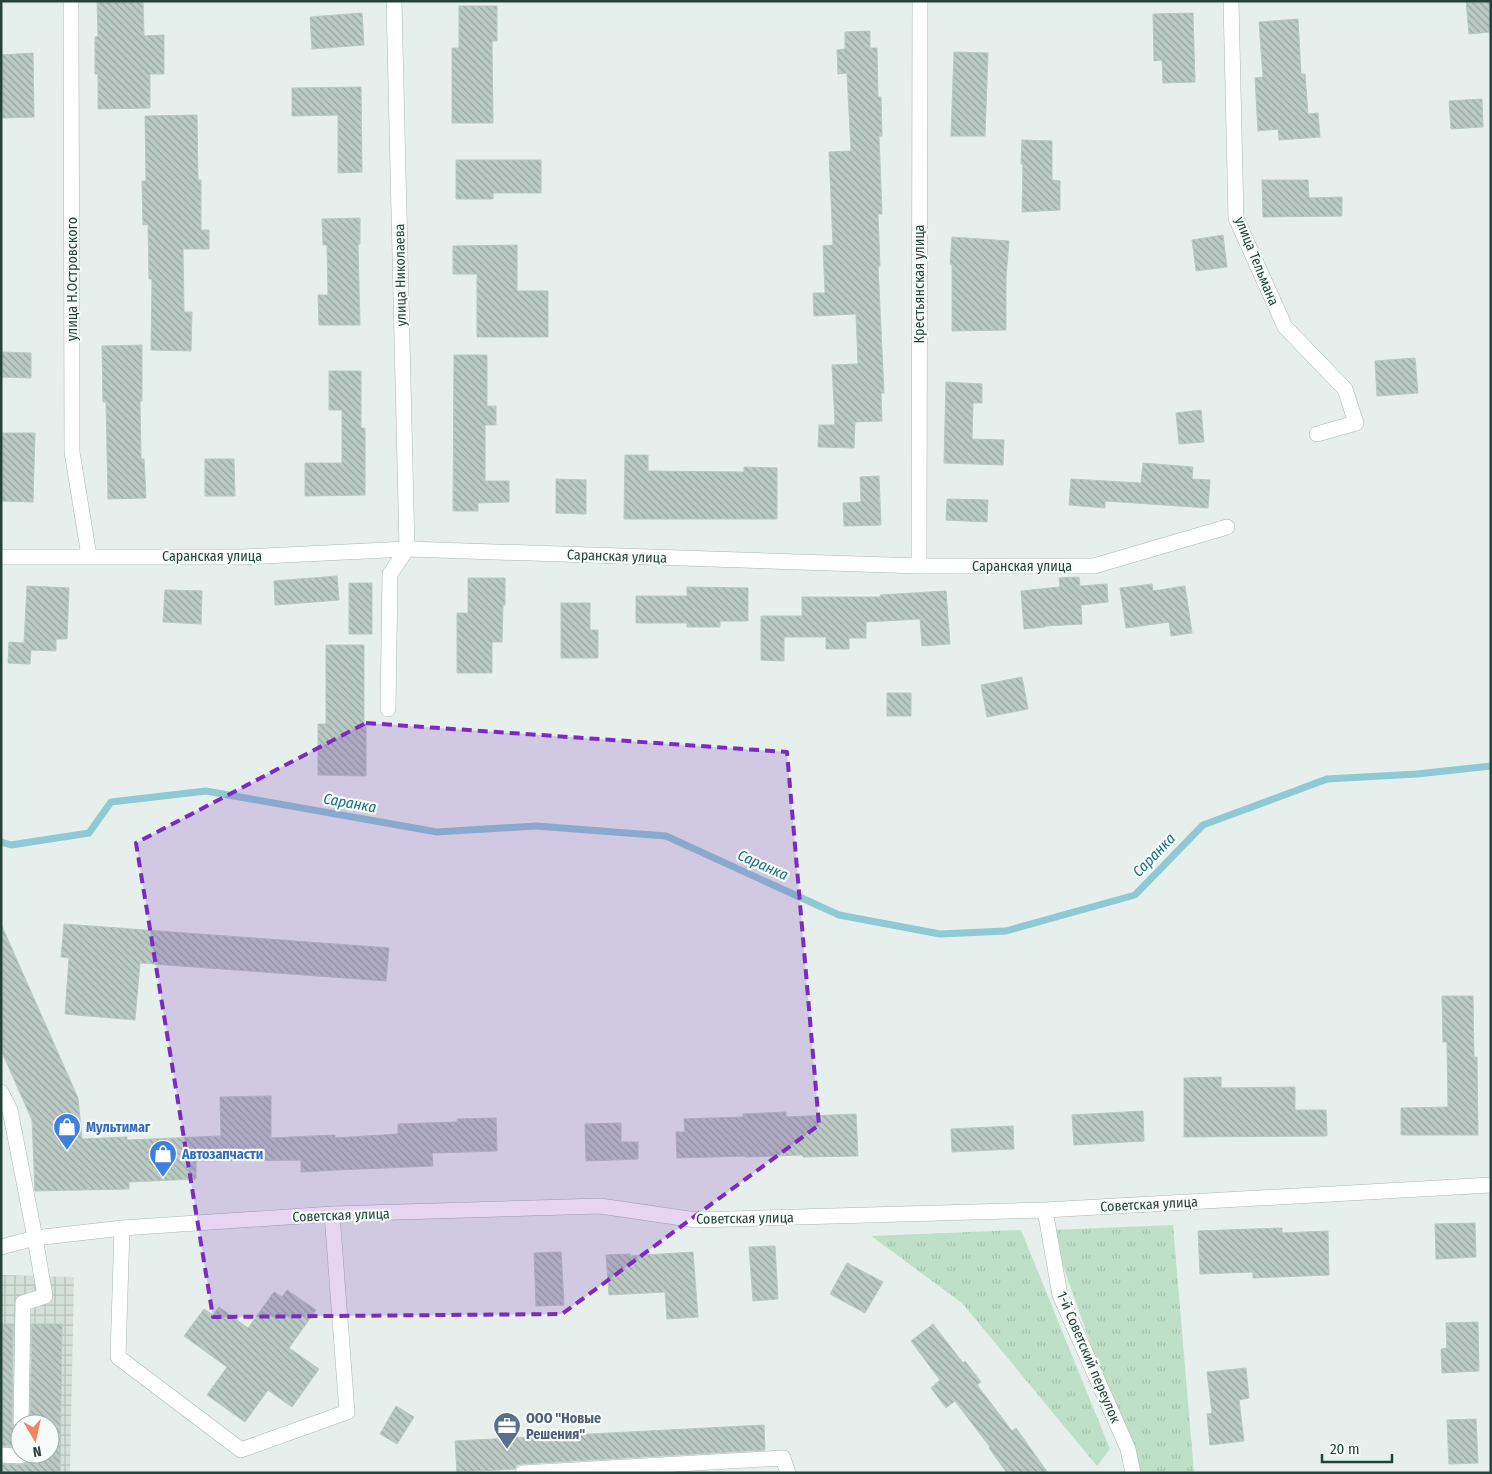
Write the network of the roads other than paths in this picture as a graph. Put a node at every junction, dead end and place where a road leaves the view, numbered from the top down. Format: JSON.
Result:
{"nodes":[{"id":1,"x":71,"y":1,"type":"edge"},
{"id":2,"x":394,"y":1,"type":"edge"},
{"id":3,"x":920,"y":1,"type":"edge"},
{"id":4,"x":1231,"y":1,"type":"edge"},
{"id":5,"x":1317,"y":434,"type":"dead end"},
{"id":6,"x":1227,"y":527,"type":"dead end"},
{"id":7,"x":407,"y":549,"type":"junction"},
{"id":8,"x":89,"y":556,"type":"junction"},
{"id":9,"x":1,"y":557,"type":"edge"},
{"id":10,"x":919,"y":566,"type":"junction"},
{"id":11,"x":388,"y":709,"type":"dead end"},
{"id":12,"x":1,"y":1092,"type":"edge"},
{"id":13,"x":1491,"y":1185,"type":"edge"},
{"id":14,"x":1045,"y":1210,"type":"junction"},
{"id":15,"x":332,"y":1214,"type":"junction"},
{"id":16,"x":122,"y":1228,"type":"junction"},
{"id":17,"x":35,"y":1238,"type":"junction"},
{"id":18,"x":1,"y":1247,"type":"edge"},
{"id":19,"x":21,"y":1414,"type":"edge"},
{"id":20,"x":523,"y":1473,"type":"edge"},
{"id":21,"x":788,"y":1473,"type":"edge"},
{"id":22,"x":1134,"y":1473,"type":"edge"}],
"edges":[{"from":1,"to":8,"type":"street","name":"улица Н.Островского"},
{"from":2,"to":7,"type":"street","name":"улица Николаева"},
{"from":3,"to":10,"type":"street","name":"Крестьянская улица"},
{"from":4,"to":5,"type":"street","name":"улица Тельмана"},
{"from":6,"to":10,"type":"street","name":"Саранская улица"},
{"from":7,"to":8,"type":"street","name":"Саранская улица"},
{"from":7,"to":10,"type":"street","name":"Саранская улица"},
{"from":7,"to":11,"type":"street"},
{"from":8,"to":9,"type":"street","name":"Саранская улица"},
{"from":12,"to":17,"type":"street"},
{"from":13,"to":14,"type":"street","name":"Советская улица"},
{"from":14,"to":15,"type":"street","name":"Советская улица"},
{"from":14,"to":22,"type":"street","name":"1-й Советский переулок"},
{"from":15,"to":16,"type":"street","name":"Советская улица"},
{"from":15,"to":16,"type":"street"},
{"from":16,"to":17,"type":"street","name":"Советская улица"},
{"from":17,"to":18,"type":"street","name":"Советская улица"},
{"from":17,"to":19,"type":"street"},
{"from":20,"to":21,"type":"street"}]}
